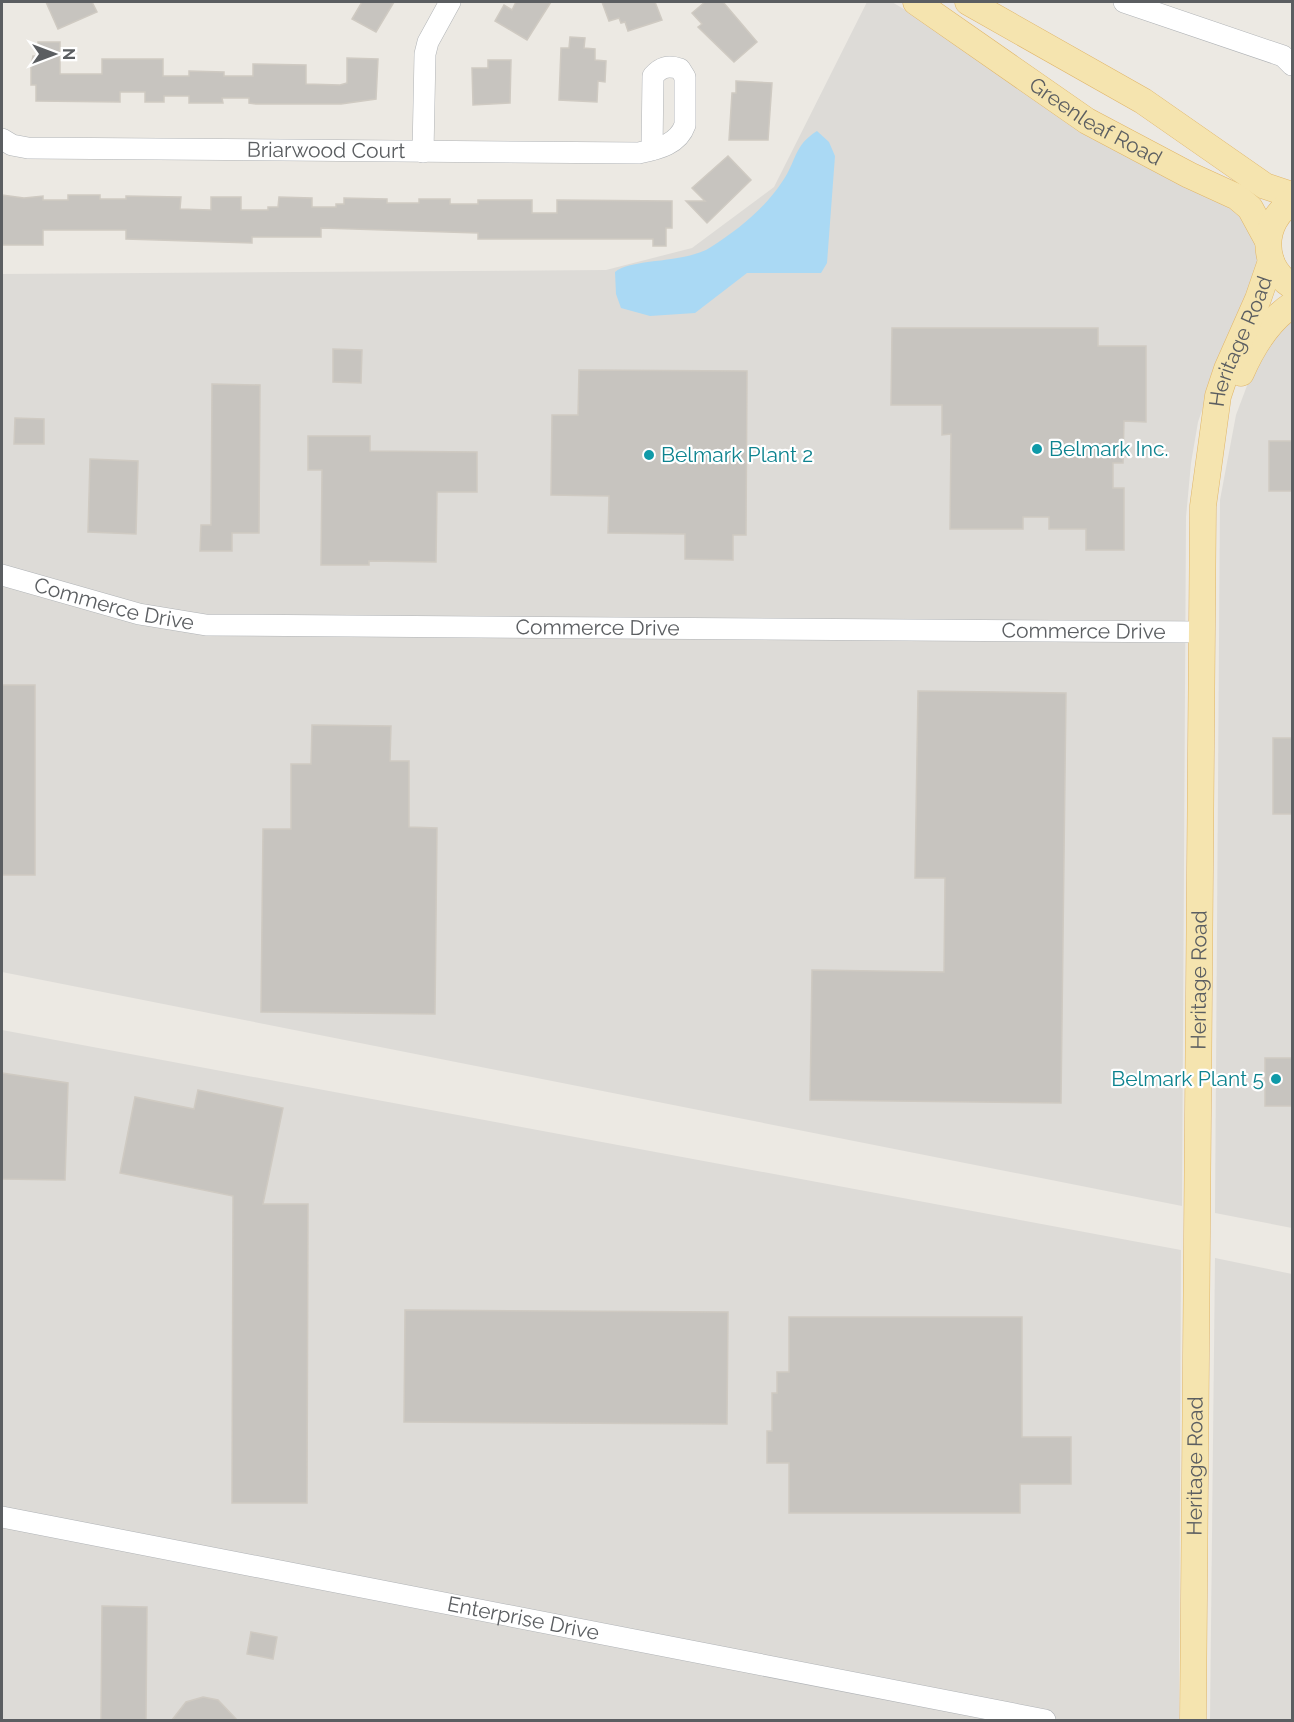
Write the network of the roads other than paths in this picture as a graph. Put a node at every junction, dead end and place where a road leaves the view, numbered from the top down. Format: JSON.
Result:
{"nodes":[{"id":1,"x":450,"y":2,"type":"edge"},
{"id":2,"x":916,"y":2,"type":"edge"},
{"id":3,"x":968,"y":2,"type":"edge"},
{"id":4,"x":1124,"y":2,"type":"edge"},
{"id":5,"x":1293,"y":65,"type":"edge"},
{"id":6,"x":2,"y":140,"type":"edge"},
{"id":7,"x":652,"y":150,"type":"dead end"},
{"id":8,"x":423,"y":152,"type":"junction"},
{"id":9,"x":1293,"y":195,"type":"edge"},
{"id":10,"x":1293,"y":202,"type":"edge"},
{"id":11,"x":1269,"y":251,"type":"junction"},
{"id":12,"x":1293,"y":286,"type":"edge"},
{"id":13,"x":1293,"y":304,"type":"edge"},
{"id":14,"x":1216,"y":422,"type":"junction"},
{"id":15,"x":2,"y":575,"type":"edge"},
{"id":16,"x":1200,"y":632,"type":"junction"},
{"id":17,"x":2,"y":1517,"type":"edge"},
{"id":18,"x":1045,"y":1720,"type":"edge"},
{"id":19,"x":1192,"y":1720,"type":"edge"}],
"edges":[{"from":1,"to":8,"type":"street"},
{"from":2,"to":11,"type":"main road","name":"Greenleaf Road"},
{"from":3,"to":9,"type":"main road","name":"Greenleaf Road"},
{"from":4,"to":5,"type":"street"},
{"from":6,"to":8,"type":"street","name":"Briarwood Court"},
{"from":7,"to":8,"type":"street","name":"Briarwood Court"},
{"from":10,"to":11,"type":"main road","name":"Heritage Road"},
{"from":11,"to":12,"type":"main road","name":"Greenleaf Road"},
{"from":11,"to":14,"type":"main road","name":"Heritage Road"},
{"from":13,"to":14,"type":"main road","name":"Heritage Road"},
{"from":14,"to":16,"type":"main road","name":"Heritage Road"},
{"from":15,"to":16,"type":"street","name":"Commerce Drive"},
{"from":16,"to":19,"type":"main road","name":"Heritage Road"},
{"from":17,"to":18,"type":"street","name":"Enterprise Drive"}]}
